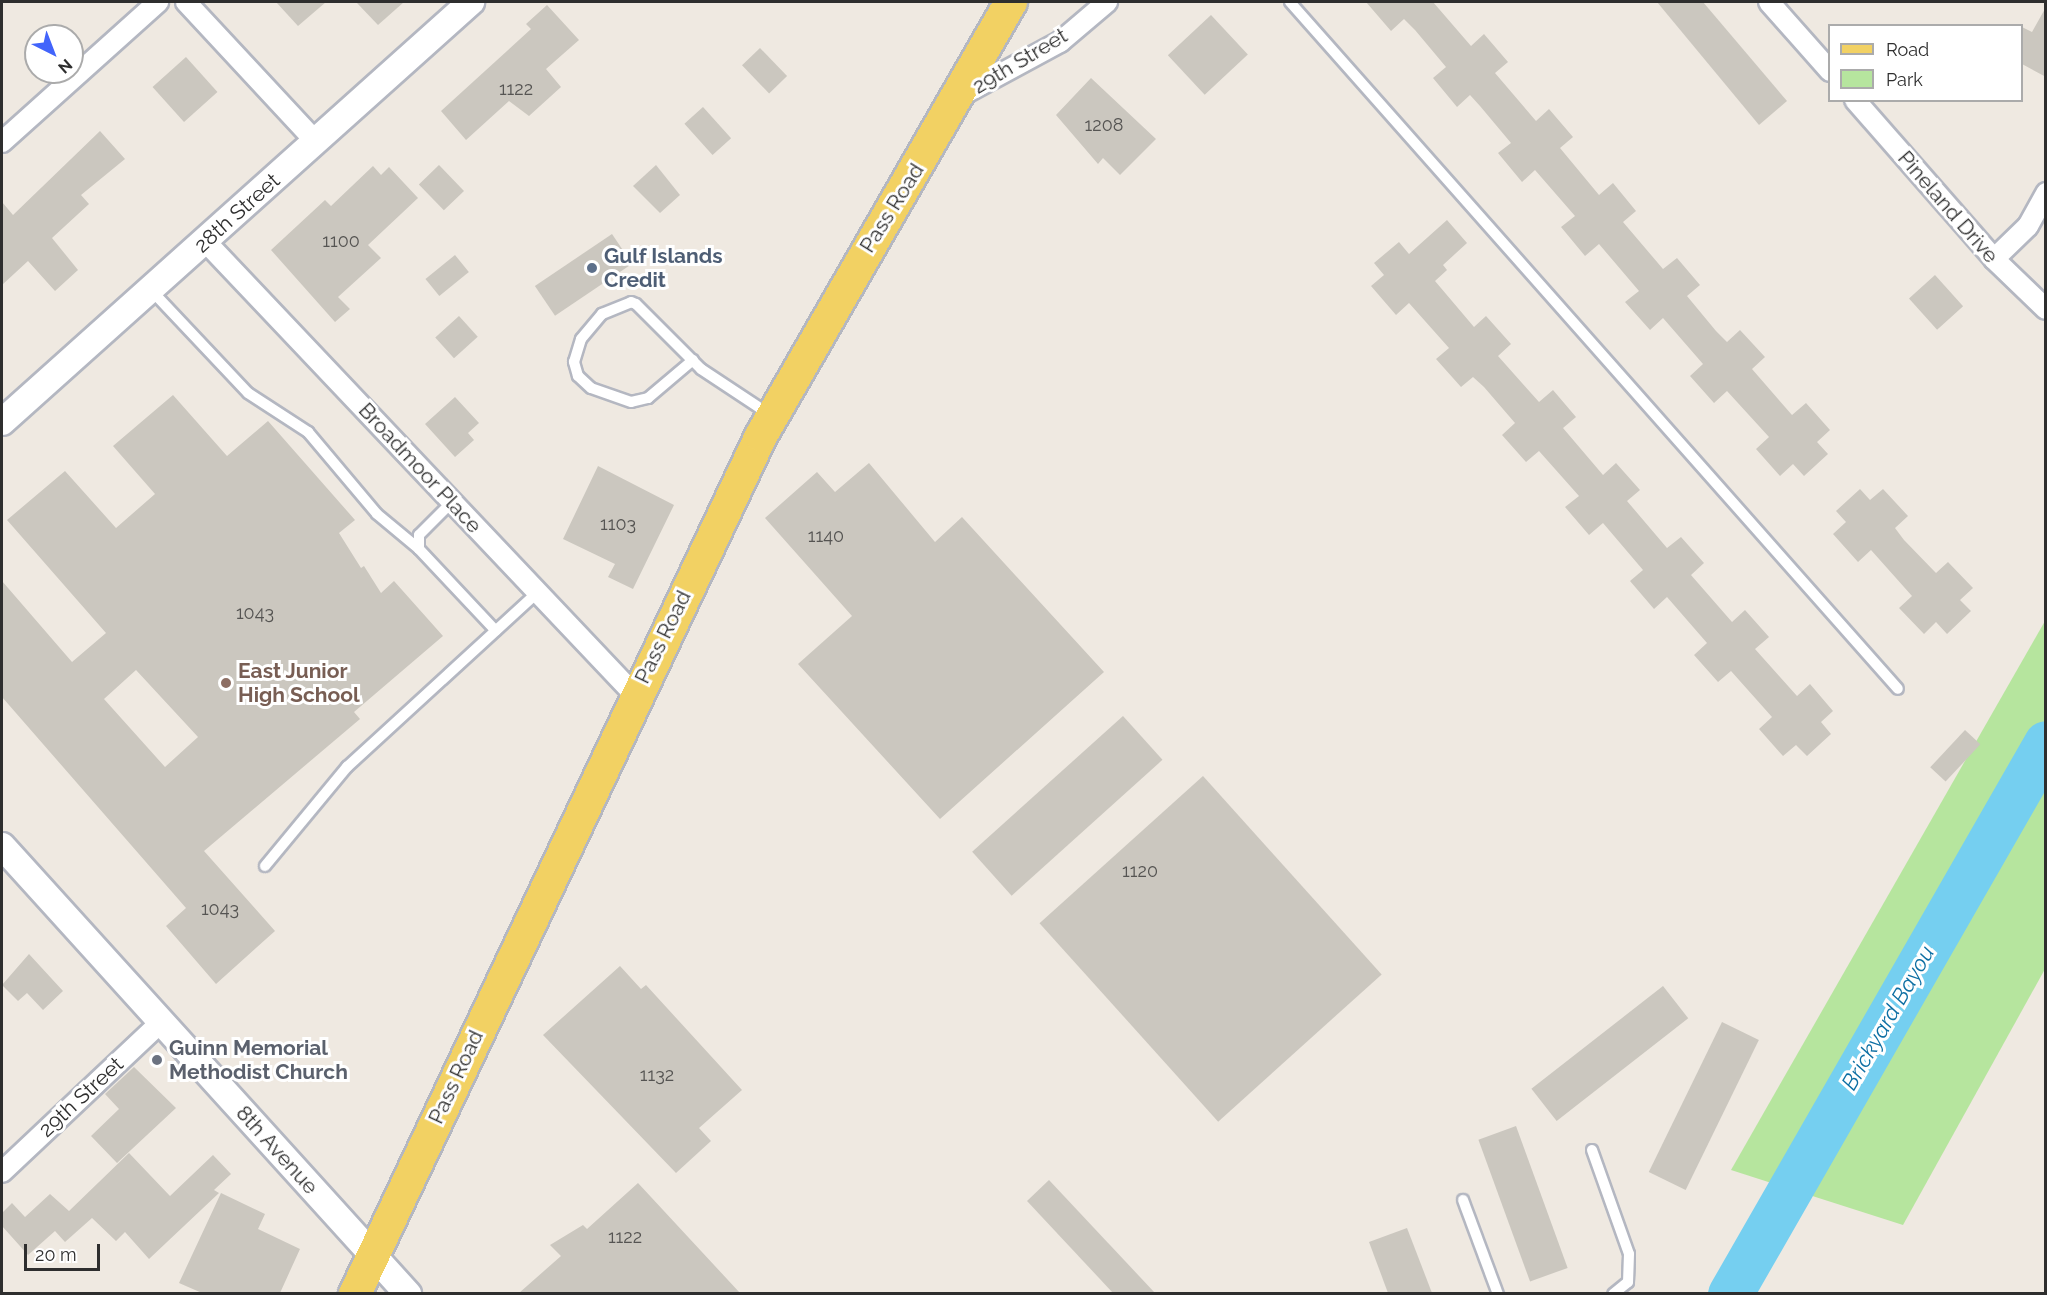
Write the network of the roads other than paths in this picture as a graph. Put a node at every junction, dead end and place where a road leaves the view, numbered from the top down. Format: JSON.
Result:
{"nodes":[{"id":1,"x":158,"y":2,"type":"edge"},
{"id":2,"x":186,"y":2,"type":"edge"},
{"id":3,"x":471,"y":2,"type":"edge"},
{"id":4,"x":1011,"y":2,"type":"edge"},
{"id":5,"x":1107,"y":2,"type":"edge"},
{"id":6,"x":1290,"y":2,"type":"edge"},
{"id":7,"x":1769,"y":2,"type":"edge"},
{"id":8,"x":1828,"y":69,"type":"edge"},
{"id":9,"x":960,"y":96,"type":"junction"},
{"id":10,"x":1857,"y":102,"type":"edge"},
{"id":11,"x":2,"y":142,"type":"edge"},
{"id":12,"x":316,"y":142,"type":"junction"},
{"id":13,"x":2046,"y":193,"type":"edge"},
{"id":14,"x":205,"y":241,"type":"junction"},
{"id":15,"x":1994,"y":259,"type":"junction"},
{"id":16,"x":150,"y":290,"type":"junction"},
{"id":17,"x":2046,"y":309,"type":"edge"},
{"id":18,"x":693,"y":360,"type":"junction"},
{"id":19,"x":772,"y":416,"type":"junction"},
{"id":20,"x":2,"y":422,"type":"edge"},
{"id":21,"x":452,"y":502,"type":"junction"},
{"id":22,"x":419,"y":549,"type":"junction"},
{"id":23,"x":538,"y":592,"type":"junction"},
{"id":24,"x":495,"y":631,"type":"junction"},
{"id":25,"x":1898,"y":689,"type":"dead end"},
{"id":26,"x":635,"y":695,"type":"junction"},
{"id":27,"x":2,"y":846,"type":"edge"},
{"id":28,"x":265,"y":866,"type":"dead end"},
{"id":29,"x":161,"y":1022,"type":"junction"},
{"id":30,"x":1592,"y":1150,"type":"dead end"},
{"id":31,"x":2,"y":1172,"type":"edge"},
{"id":32,"x":1464,"y":1200,"type":"dead end"},
{"id":33,"x":373,"y":1255,"type":"junction"},
{"id":34,"x":355,"y":1293,"type":"edge"},
{"id":35,"x":408,"y":1293,"type":"edge"},
{"id":36,"x":1498,"y":1293,"type":"edge"},
{"id":37,"x":1612,"y":1293,"type":"edge"}],
"edges":[{"from":1,"to":11,"type":"street"},
{"from":2,"to":12,"type":"street"},
{"from":3,"to":12,"type":"street","name":"28th Street"},
{"from":4,"to":9,"type":"main road","name":"Pass Road"},
{"from":5,"to":9,"type":"street","name":"29th Street"},
{"from":6,"to":25,"type":"lane"},
{"from":7,"to":8,"type":"street"},
{"from":9,"to":19,"type":"main road","name":"Pass Road"},
{"from":10,"to":15,"type":"street","name":"Pineland Drive"},
{"from":12,"to":14,"type":"street","name":"28th Street"},
{"from":13,"to":15,"type":"street"},
{"from":14,"to":16,"type":"street","name":"28th Street"},
{"from":14,"to":21,"type":"street","name":"Broadmoor Place"},
{"from":15,"to":17,"type":"street","name":"Pineland Drive"},
{"from":16,"to":20,"type":"street","name":"28th Street"},
{"from":16,"to":22,"type":"lane"},
{"from":18,"to":18,"type":"lane"},
{"from":18,"to":19,"type":"lane"},
{"from":19,"to":26,"type":"main road","name":"Pass Road"},
{"from":21,"to":22,"type":"lane"},
{"from":21,"to":23,"type":"street","name":"Broadmoor Place"},
{"from":22,"to":24,"type":"lane"},
{"from":23,"to":24,"type":"lane"},
{"from":23,"to":26,"type":"street","name":"Broadmoor Place"},
{"from":24,"to":28,"type":"lane"},
{"from":26,"to":33,"type":"main road","name":"Pass Road"},
{"from":27,"to":29,"type":"street","name":"8th Avenue"},
{"from":29,"to":31,"type":"street","name":"29th Street"},
{"from":29,"to":33,"type":"street","name":"8th Avenue"},
{"from":30,"to":37,"type":"lane"},
{"from":32,"to":36,"type":"lane"},
{"from":33,"to":34,"type":"main road","name":"Pass Road"},
{"from":33,"to":35,"type":"street","name":"8th Avenue"}]}
